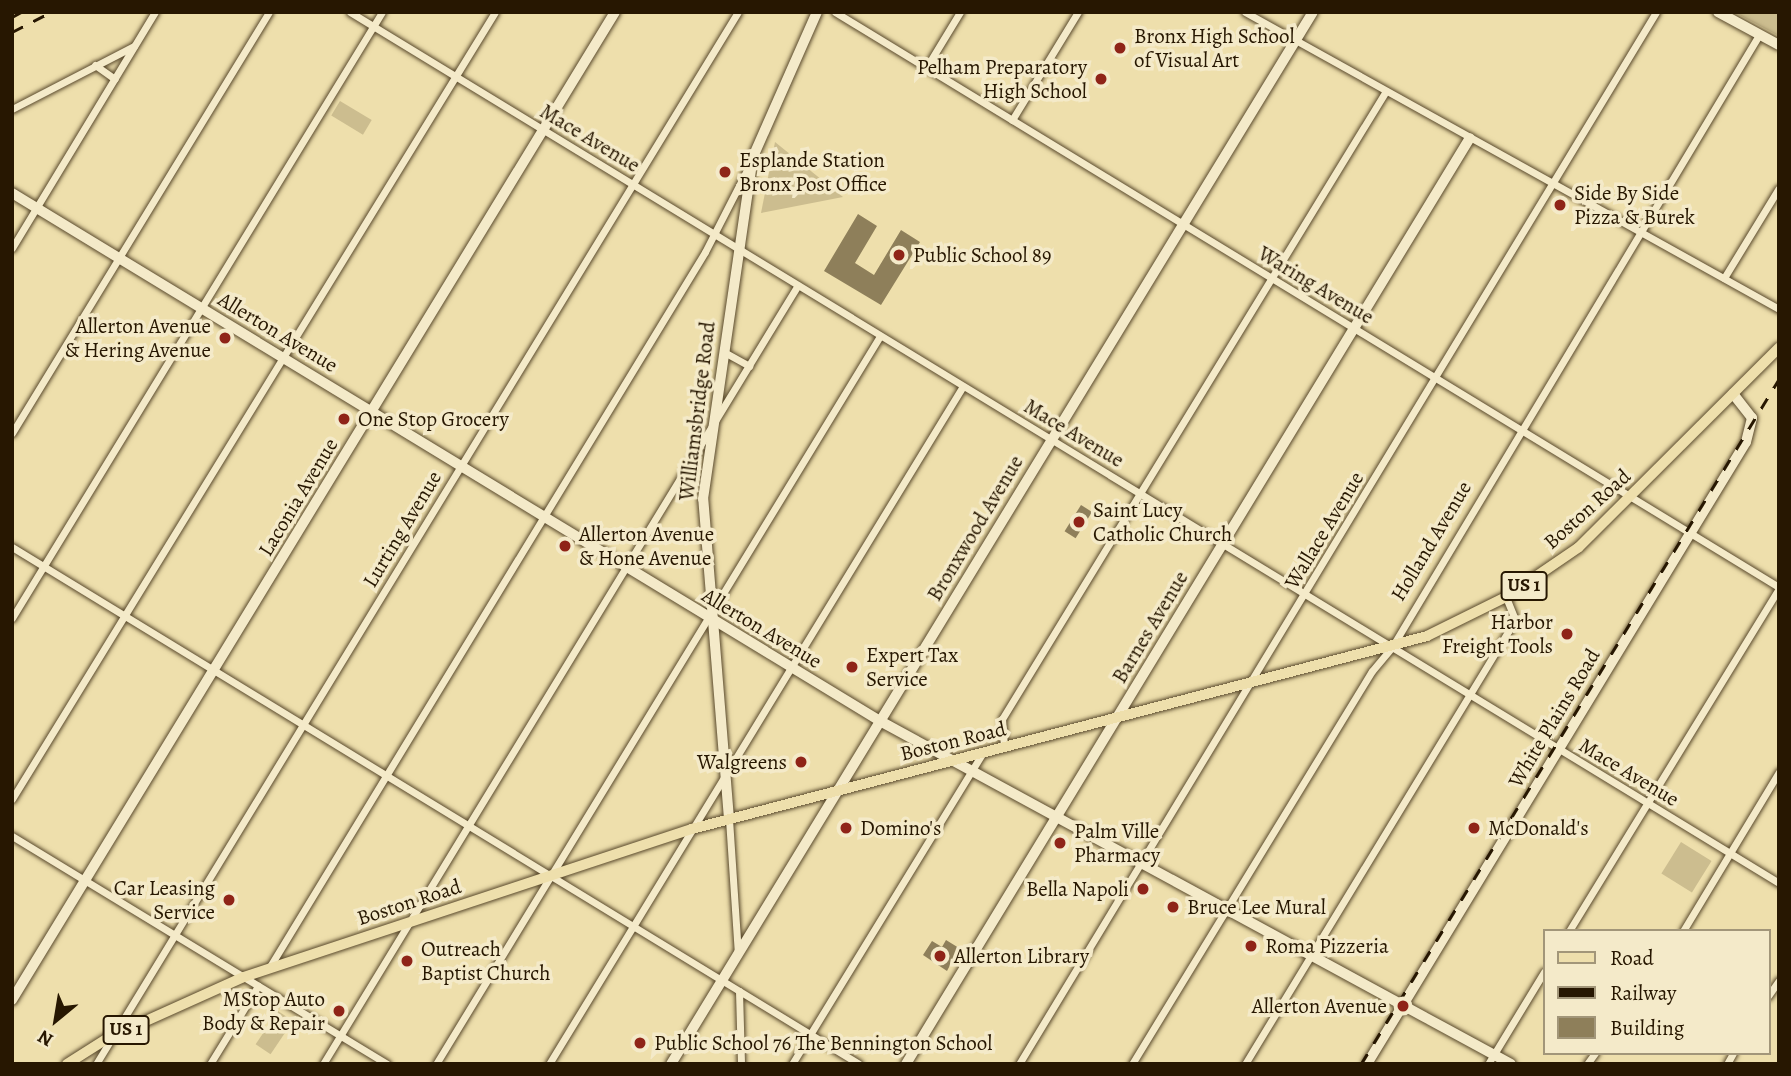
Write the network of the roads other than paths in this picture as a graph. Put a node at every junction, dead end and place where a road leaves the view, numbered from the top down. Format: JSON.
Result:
{"nodes":[{"id":1,"x":156,"y":12,"type":"edge"},
{"id":2,"x":269,"y":12,"type":"edge"},
{"id":3,"x":350,"y":12,"type":"edge"},
{"id":4,"x":382,"y":12,"type":"edge"},
{"id":5,"x":495,"y":12,"type":"edge"},
{"id":6,"x":615,"y":12,"type":"edge"},
{"id":7,"x":738,"y":12,"type":"edge"},
{"id":8,"x":817,"y":12,"type":"edge"},
{"id":9,"x":835,"y":12,"type":"edge"},
{"id":10,"x":960,"y":12,"type":"edge"},
{"id":11,"x":1077,"y":12,"type":"edge"},
{"id":12,"x":1245,"y":12,"type":"edge"},
{"id":13,"x":1313,"y":12,"type":"edge"},
{"id":14,"x":1656,"y":12,"type":"edge"},
{"id":15,"x":1717,"y":12,"type":"edge"},
{"id":16,"x":373,"y":26,"type":"junction"},
{"id":17,"x":1759,"y":35,"type":"junction"},
{"id":18,"x":1296,"y":40,"type":"junction"},
{"id":19,"x":1779,"y":45,"type":"edge"},
{"id":20,"x":135,"y":46,"type":"junction"},
{"id":21,"x":95,"y":65,"type":"junction"},
{"id":22,"x":926,"y":68,"type":"junction"},
{"id":23,"x":456,"y":76,"type":"junction"},
{"id":24,"x":115,"y":79,"type":"junction"},
{"id":25,"x":1386,"y":91,"type":"junction"},
{"id":26,"x":12,"y":109,"type":"edge"},
{"id":27,"x":1012,"y":120,"type":"junction"},
{"id":28,"x":542,"y":129,"type":"junction"},
{"id":29,"x":1470,"y":138,"type":"junction"},
{"id":30,"x":753,"y":157,"type":"junction"},
{"id":31,"x":1554,"y":184,"type":"junction"},
{"id":32,"x":633,"y":185,"type":"junction"},
{"id":33,"x":1779,"y":188,"type":"edge"},
{"id":34,"x":12,"y":193,"type":"edge"},
{"id":35,"x":37,"y":208,"type":"junction"},
{"id":36,"x":1183,"y":225,"type":"junction"},
{"id":37,"x":1639,"y":231,"type":"junction"},
{"id":38,"x":713,"y":234,"type":"junction"},
{"id":39,"x":12,"y":248,"type":"edge"},
{"id":40,"x":737,"y":248,"type":"junction"},
{"id":41,"x":119,"y":258,"type":"junction"},
{"id":42,"x":1724,"y":278,"type":"junction"},
{"id":43,"x":1271,"y":279,"type":"junction"},
{"id":44,"x":798,"y":285,"type":"junction"},
{"id":45,"x":201,"y":308,"type":"junction"},
{"id":46,"x":1779,"y":309,"type":"edge"},
{"id":47,"x":1354,"y":329,"type":"junction"},
{"id":48,"x":880,"y":335,"type":"junction"},
{"id":49,"x":1779,"y":348,"type":"edge"},
{"id":50,"x":724,"y":352,"type":"junction"},
{"id":51,"x":284,"y":358,"type":"junction"},
{"id":52,"x":749,"y":366,"type":"junction"},
{"id":53,"x":1436,"y":379,"type":"junction"},
{"id":54,"x":962,"y":386,"type":"junction"},
{"id":55,"x":1733,"y":394,"type":"junction"},
{"id":56,"x":373,"y":412,"type":"junction"},
{"id":57,"x":713,"y":424,"type":"junction"},
{"id":58,"x":1518,"y":430,"type":"junction"},
{"id":59,"x":12,"y":433,"type":"edge"},
{"id":60,"x":1052,"y":440,"type":"junction"},
{"id":61,"x":461,"y":467,"type":"junction"},
{"id":62,"x":1140,"y":494,"type":"junction"},
{"id":63,"x":1630,"y":498,"type":"junction"},
{"id":64,"x":543,"y":517,"type":"junction"},
{"id":65,"x":1690,"y":533,"type":"junction"},
{"id":66,"x":1222,"y":544,"type":"junction"},
{"id":67,"x":12,"y":547,"type":"edge"},
{"id":68,"x":44,"y":566,"type":"junction"},
{"id":69,"x":626,"y":567,"type":"junction"},
{"id":70,"x":1779,"y":587,"type":"edge"},
{"id":71,"x":1305,"y":594,"type":"junction"},
{"id":72,"x":1506,"y":597,"type":"junction"},
{"id":73,"x":126,"y":617,"type":"junction"},
{"id":74,"x":708,"y":617,"type":"junction"},
{"id":75,"x":12,"y":618,"type":"edge"},
{"id":76,"x":1392,"y":647,"type":"junction"},
{"id":77,"x":790,"y":668,"type":"junction"},
{"id":78,"x":215,"y":671,"type":"junction"},
{"id":79,"x":1250,"y":685,"type":"junction"},
{"id":80,"x":1469,"y":695,"type":"junction"},
{"id":81,"x":1116,"y":719,"type":"junction"},
{"id":82,"x":880,"y":721,"type":"junction"},
{"id":83,"x":303,"y":725,"type":"junction"},
{"id":84,"x":1004,"y":747,"type":"junction"},
{"id":85,"x":1558,"y":749,"type":"junction"},
{"id":86,"x":982,"y":753,"type":"junction"},
{"id":87,"x":952,"y":761,"type":"junction"},
{"id":88,"x":971,"y":771,"type":"junction"},
{"id":89,"x":1779,"y":772,"type":"edge"},
{"id":90,"x":726,"y":774,"type":"junction"},
{"id":91,"x":386,"y":775,"type":"junction"},
{"id":92,"x":836,"y":792,"type":"junction"},
{"id":93,"x":12,"y":799,"type":"edge"},
{"id":94,"x":1647,"y":803,"type":"junction"},
{"id":95,"x":1056,"y":818,"type":"junction"},
{"id":96,"x":729,"y":819,"type":"junction"},
{"id":97,"x":468,"y":826,"type":"junction"},
{"id":98,"x":692,"y":829,"type":"junction"},
{"id":99,"x":12,"y":836,"type":"edge"},
{"id":100,"x":1729,"y":853,"type":"junction"},
{"id":101,"x":1141,"y":864,"type":"junction"},
{"id":102,"x":552,"y":875,"type":"junction"},
{"id":103,"x":87,"y":881,"type":"junction"},
{"id":104,"x":1779,"y":883,"type":"edge"},
{"id":105,"x":1226,"y":909,"type":"junction"},
{"id":106,"x":409,"y":922,"type":"junction"},
{"id":107,"x":633,"y":926,"type":"junction"},
{"id":108,"x":1570,"y":929,"type":"edge"},
{"id":109,"x":1684,"y":929,"type":"edge"},
{"id":110,"x":175,"y":935,"type":"junction"},
{"id":111,"x":738,"y":953,"type":"junction"},
{"id":112,"x":1311,"y":956,"type":"junction"},
{"id":113,"x":269,"y":968,"type":"junction"},
{"id":114,"x":1542,"y":975,"type":"edge"},
{"id":115,"x":244,"y":977,"type":"junction"},
{"id":116,"x":722,"y":980,"type":"junction"},
{"id":117,"x":258,"y":986,"type":"junction"},
{"id":118,"x":739,"y":992,"type":"junction"},
{"id":119,"x":12,"y":1000,"type":"edge"},
{"id":120,"x":1402,"y":1005,"type":"junction"},
{"id":121,"x":810,"y":1034,"type":"junction"},
{"id":122,"x":340,"y":1035,"type":"junction"},
{"id":123,"x":108,"y":1038,"type":"junction"},
{"id":124,"x":1491,"y":1059,"type":"edge"},
{"id":125,"x":67,"y":1064,"type":"edge"},
{"id":126,"x":96,"y":1064,"type":"edge"},
{"id":127,"x":210,"y":1064,"type":"edge"},
{"id":128,"x":323,"y":1064,"type":"edge"},
{"id":129,"x":387,"y":1064,"type":"edge"},
{"id":130,"x":436,"y":1064,"type":"edge"},
{"id":131,"x":549,"y":1064,"type":"edge"},
{"id":132,"x":671,"y":1064,"type":"edge"},
{"id":133,"x":741,"y":1064,"type":"edge"},
{"id":134,"x":792,"y":1064,"type":"edge"},
{"id":135,"x":859,"y":1064,"type":"edge"},
{"id":136,"x":906,"y":1064,"type":"edge"},
{"id":137,"x":1019,"y":1064,"type":"edge"},
{"id":138,"x":1132,"y":1064,"type":"edge"},
{"id":139,"x":1245,"y":1064,"type":"edge"},
{"id":140,"x":1367,"y":1064,"type":"edge"},
{"id":141,"x":1511,"y":1064,"type":"edge"}],
"edges":[{"from":1,"to":20,"type":"street"},
{"from":2,"to":41,"type":"street"},
{"from":3,"to":16,"type":"street","name":"Mace Avenue"},
{"from":4,"to":16,"type":"street"},
{"from":5,"to":23,"type":"street"},
{"from":6,"to":28,"type":"street","name":"Laconia Avenue"},
{"from":7,"to":32,"type":"street","name":"Lurting Avenue"},
{"from":8,"to":30,"type":"street","name":"Williamsbridge Road"},
{"from":9,"to":22,"type":"street","name":"Waring Avenue"},
{"from":10,"to":22,"type":"street"},
{"from":11,"to":27,"type":"street"},
{"from":12,"to":18,"type":"street"},
{"from":13,"to":18,"type":"street","name":"Bronxwood Avenue"},
{"from":14,"to":31,"type":"street","name":"Wallace Avenue"},
{"from":15,"to":17,"type":"street"},
{"from":16,"to":23,"type":"street","name":"Mace Avenue"},
{"from":16,"to":45,"type":"street"},
{"from":17,"to":19,"type":"street"},
{"from":17,"to":37,"type":"street","name":"Holland Avenue"},
{"from":18,"to":25,"type":"street"},
{"from":18,"to":36,"type":"street","name":"Bronxwood Avenue"},
{"from":20,"to":21,"type":"street"},
{"from":20,"to":24,"type":"street"},
{"from":21,"to":24,"type":"street"},
{"from":21,"to":26,"type":"street"},
{"from":22,"to":27,"type":"street","name":"Waring Avenue"},
{"from":23,"to":28,"type":"street","name":"Mace Avenue"},
{"from":23,"to":51,"type":"street"},
{"from":24,"to":35,"type":"street"},
{"from":25,"to":29,"type":"street"},
{"from":25,"to":43,"type":"street"},
{"from":27,"to":36,"type":"street","name":"Waring Avenue"},
{"from":28,"to":32,"type":"street","name":"Mace Avenue"},
{"from":28,"to":56,"type":"street","name":"Laconia Avenue"},
{"from":29,"to":31,"type":"street"},
{"from":29,"to":47,"type":"street","name":"Barnes Avenue"},
{"from":30,"to":38,"type":"street"},
{"from":30,"to":40,"type":"street","name":"Williamsbridge Road"},
{"from":31,"to":37,"type":"street"},
{"from":31,"to":53,"type":"street","name":"Wallace Avenue"},
{"from":32,"to":38,"type":"street","name":"Mace Avenue"},
{"from":32,"to":61,"type":"street","name":"Lurting Avenue"},
{"from":33,"to":42,"type":"street"},
{"from":34,"to":35,"type":"street","name":"Allerton Avenue"},
{"from":35,"to":39,"type":"street"},
{"from":35,"to":41,"type":"street","name":"Allerton Avenue"},
{"from":36,"to":43,"type":"street","name":"Waring Avenue"},
{"from":36,"to":60,"type":"street","name":"Bronxwood Avenue"},
{"from":37,"to":42,"type":"street"},
{"from":37,"to":58,"type":"street","name":"Holland Avenue"},
{"from":38,"to":40,"type":"street","name":"Mace Avenue"},
{"from":38,"to":64,"type":"street"},
{"from":40,"to":44,"type":"street","name":"Mace Avenue"},
{"from":40,"to":50,"type":"street","name":"Williamsbridge Road"},
{"from":41,"to":45,"type":"street","name":"Allerton Avenue"},
{"from":41,"to":59,"type":"street"},
{"from":42,"to":46,"type":"street"},
{"from":43,"to":47,"type":"street","name":"Waring Avenue"},
{"from":43,"to":62,"type":"street"},
{"from":44,"to":48,"type":"street","name":"Mace Avenue"},
{"from":44,"to":52,"type":"street"},
{"from":45,"to":51,"type":"street","name":"Allerton Avenue"},
{"from":45,"to":68,"type":"street"},
{"from":47,"to":53,"type":"street","name":"Waring Avenue"},
{"from":47,"to":66,"type":"street","name":"Barnes Avenue"},
{"from":48,"to":54,"type":"street","name":"Mace Avenue"},
{"from":48,"to":74,"type":"street"},
{"from":49,"to":55,"type":"main road","name":"Boston Road","number":"US 1"},
{"from":50,"to":52,"type":"street"},
{"from":50,"to":57,"type":"street","name":"Williamsbridge Road"},
{"from":51,"to":56,"type":"street","name":"Allerton Avenue"},
{"from":51,"to":73,"type":"street"},
{"from":52,"to":57,"type":"street"},
{"from":53,"to":58,"type":"street","name":"Waring Avenue"},
{"from":53,"to":71,"type":"street","name":"Wallace Avenue"},
{"from":54,"to":60,"type":"street","name":"Mace Avenue"},
{"from":54,"to":77,"type":"street"},
{"from":55,"to":63,"type":"main road","name":"Boston Road","number":"US 1"},
{"from":55,"to":65,"type":"street","name":"White Plains Road"},
{"from":56,"to":61,"type":"street","name":"Allerton Avenue"},
{"from":56,"to":78,"type":"street","name":"Laconia Avenue"},
{"from":57,"to":69,"type":"street"},
{"from":57,"to":74,"type":"street","name":"Williamsbridge Road"},
{"from":58,"to":63,"type":"street","name":"Waring Avenue"},
{"from":58,"to":76,"type":"street","name":"Holland Avenue"},
{"from":60,"to":62,"type":"street","name":"Mace Avenue"},
{"from":60,"to":82,"type":"street","name":"Bronxwood Avenue"},
{"from":61,"to":64,"type":"street","name":"Allerton Avenue"},
{"from":61,"to":83,"type":"street","name":"Lurting Avenue"},
{"from":62,"to":66,"type":"street","name":"Mace Avenue"},
{"from":62,"to":84,"type":"street"},
{"from":63,"to":65,"type":"street","name":"Waring Avenue"},
{"from":63,"to":72,"type":"main road","name":"Boston Road","number":"US 1"},
{"from":64,"to":69,"type":"street","name":"Allerton Avenue"},
{"from":64,"to":91,"type":"street"},
{"from":65,"to":70,"type":"street","name":"Waring Avenue"},
{"from":65,"to":85,"type":"street","name":"White Plains Road"},
{"from":66,"to":71,"type":"street","name":"Mace Avenue"},
{"from":66,"to":81,"type":"street","name":"Barnes Avenue"},
{"from":67,"to":68,"type":"street"},
{"from":68,"to":73,"type":"street"},
{"from":68,"to":75,"type":"street"},
{"from":69,"to":74,"type":"street","name":"Allerton Avenue"},
{"from":69,"to":97,"type":"street"},
{"from":70,"to":94,"type":"street"},
{"from":71,"to":76,"type":"street","name":"Mace Avenue"},
{"from":71,"to":79,"type":"street","name":"Wallace Avenue"},
{"from":72,"to":76,"type":"main road","name":"Boston Road","number":"US 1"},
{"from":72,"to":80,"type":"street"},
{"from":73,"to":78,"type":"street"},
{"from":73,"to":93,"type":"street"},
{"from":74,"to":77,"type":"street","name":"Allerton Avenue"},
{"from":74,"to":90,"type":"street","name":"Williamsbridge Road"},
{"from":74,"to":102,"type":"street"},
{"from":76,"to":79,"type":"main road","name":"Boston Road","number":"US 1"},
{"from":76,"to":80,"type":"street","name":"Mace Avenue"},
{"from":76,"to":105,"type":"street","name":"Holland Avenue"},
{"from":77,"to":82,"type":"street","name":"Allerton Avenue"},
{"from":77,"to":90,"type":"street"},
{"from":78,"to":83,"type":"street"},
{"from":78,"to":103,"type":"street","name":"Laconia Avenue"},
{"from":79,"to":81,"type":"main road","name":"Boston Road","number":"US 1"},
{"from":79,"to":101,"type":"street","name":"Wallace Avenue"},
{"from":80,"to":85,"type":"street","name":"Mace Avenue"},
{"from":80,"to":112,"type":"street"},
{"from":81,"to":84,"type":"main road","name":"Boston Road","number":"US 1"},
{"from":81,"to":95,"type":"street","name":"Barnes Avenue"},
{"from":82,"to":87,"type":"street","name":"Allerton Avenue"},
{"from":82,"to":92,"type":"street","name":"Bronxwood Avenue"},
{"from":83,"to":91,"type":"street"},
{"from":83,"to":110,"type":"street","name":"Lurting Avenue"},
{"from":84,"to":86,"type":"main road","name":"Boston Road","number":"US 1"},
{"from":85,"to":94,"type":"street","name":"Mace Avenue"},
{"from":85,"to":120,"type":"street","name":"White Plains Road"},
{"from":86,"to":87,"type":"main road","name":"Boston Road","number":"US 1"},
{"from":86,"to":88,"type":"street"},
{"from":87,"to":88,"type":"street","name":"Allerton Avenue"},
{"from":87,"to":92,"type":"main road","name":"Boston Road","number":"US 1"},
{"from":88,"to":95,"type":"street","name":"Allerton Avenue"},
{"from":88,"to":121,"type":"street"},
{"from":89,"to":100,"type":"street"},
{"from":90,"to":96,"type":"street","name":"Williamsbridge Road"},
{"from":90,"to":98,"type":"street"},
{"from":91,"to":97,"type":"street"},
{"from":91,"to":113,"type":"street"},
{"from":92,"to":96,"type":"main road","name":"Boston Road","number":"US 1"},
{"from":92,"to":111,"type":"street","name":"Bronxwood Avenue"},
{"from":94,"to":100,"type":"street","name":"Mace Avenue"},
{"from":94,"to":108,"type":"street"},
{"from":95,"to":101,"type":"street","name":"Allerton Avenue"},
{"from":95,"to":136,"type":"street","name":"Barnes Avenue"},
{"from":96,"to":98,"type":"main road","name":"Boston Road","number":"US 1"},
{"from":96,"to":111,"type":"street","name":"Williamsbridge Road"},
{"from":97,"to":102,"type":"street"},
{"from":97,"to":106,"type":"street"},
{"from":98,"to":102,"type":"main road","name":"Boston Road","number":"US 1"},
{"from":98,"to":107,"type":"street"},
{"from":99,"to":103,"type":"street"},
{"from":100,"to":104,"type":"street","name":"Mace Avenue"},
{"from":100,"to":109,"type":"street"},
{"from":101,"to":105,"type":"street","name":"Allerton Avenue"},
{"from":101,"to":137,"type":"street","name":"Wallace Avenue"},
{"from":102,"to":106,"type":"main road","name":"Boston Road","number":"US 1"},
{"from":102,"to":107,"type":"street"},
{"from":102,"to":130,"type":"street"},
{"from":103,"to":110,"type":"street"},
{"from":103,"to":119,"type":"street","name":"Laconia Avenue"},
{"from":105,"to":112,"type":"street","name":"Allerton Avenue"},
{"from":105,"to":138,"type":"street","name":"Holland Avenue"},
{"from":106,"to":113,"type":"main road","name":"Boston Road","number":"US 1"},
{"from":106,"to":122,"type":"street"},
{"from":107,"to":116,"type":"street"},
{"from":107,"to":131,"type":"street"},
{"from":110,"to":115,"type":"street"},
{"from":110,"to":123,"type":"street","name":"Lurting Avenue"},
{"from":111,"to":116,"type":"street","name":"Bronxwood Avenue"},
{"from":112,"to":120,"type":"street","name":"Allerton Avenue"},
{"from":112,"to":139,"type":"street"},
{"from":113,"to":115,"type":"main road","name":"Boston Road","number":"US 1"},
{"from":114,"to":124,"type":"street"},
{"from":115,"to":117,"type":"street"},
{"from":115,"to":123,"type":"main road","name":"Boston Road","number":"US 1"},
{"from":116,"to":118,"type":"street"},
{"from":116,"to":132,"type":"street","name":"Bronxwood Avenue"},
{"from":117,"to":122,"type":"street"},
{"from":117,"to":127,"type":"street"},
{"from":118,"to":121,"type":"street"},
{"from":118,"to":133,"type":"street"},
{"from":120,"to":124,"type":"street","name":"Allerton Avenue"},
{"from":120,"to":140,"type":"street","name":"White Plains Road"},
{"from":121,"to":134,"type":"street"},
{"from":121,"to":135,"type":"street"},
{"from":122,"to":128,"type":"street"},
{"from":122,"to":129,"type":"street"},
{"from":123,"to":125,"type":"main road","name":"Boston Road","number":"US 1"},
{"from":123,"to":126,"type":"street","name":"Lurting Avenue"},
{"from":124,"to":141,"type":"street","name":"Allerton Avenue"}]}
